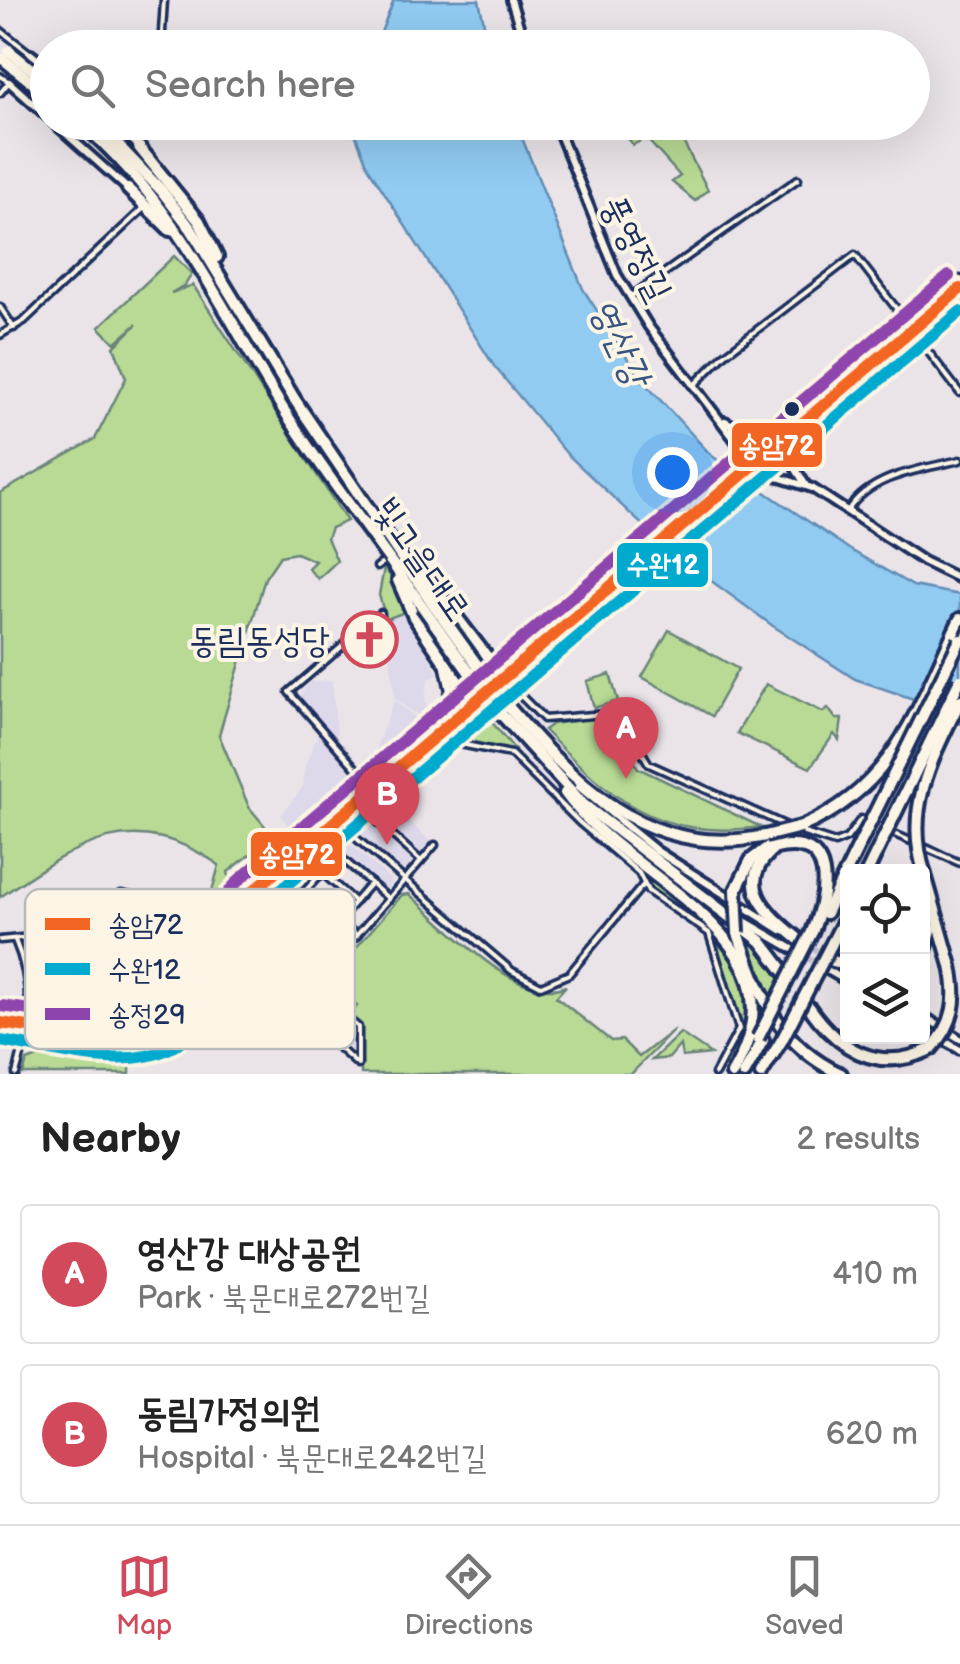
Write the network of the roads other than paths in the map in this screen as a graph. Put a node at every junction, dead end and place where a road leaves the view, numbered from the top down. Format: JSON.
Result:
{"nodes":[{"id":1,"x":164,"y":0,"type":"edge"},
{"id":2,"x":511,"y":0,"type":"edge"},
{"id":3,"x":0,"y":30,"type":"edge"},
{"id":4,"x":162,"y":30,"type":"edge"},
{"id":5,"x":520,"y":30,"type":"edge"},
{"id":6,"x":3,"y":53,"type":"edge"},
{"id":7,"x":30,"y":53,"type":"edge"},
{"id":8,"x":30,"y":74,"type":"edge"},
{"id":9,"x":3,"y":80,"type":"edge"},
{"id":10,"x":0,"y":93,"type":"edge"},
{"id":11,"x":30,"y":102,"type":"edge"},
{"id":12,"x":73,"y":140,"type":"edge"},
{"id":13,"x":98,"y":140,"type":"edge"},
{"id":14,"x":113,"y":140,"type":"edge"},
{"id":15,"x":131,"y":140,"type":"edge"},
{"id":16,"x":561,"y":140,"type":"edge"},
{"id":17,"x":138,"y":147,"type":"joint"},
{"id":18,"x":798,"y":179,"type":"dead end"},
{"id":19,"x":128,"y":189,"type":"joint"},
{"id":20,"x":144,"y":208,"type":"dead end"},
{"id":21,"x":207,"y":276,"type":"junction"},
{"id":22,"x":960,"y":281,"type":"edge"},
{"id":23,"x":960,"y":289,"type":"edge"},
{"id":24,"x":234,"y":294,"type":"junction"},
{"id":25,"x":630,"y":297,"type":"junction"},
{"id":26,"x":0,"y":307,"type":"edge"},
{"id":27,"x":910,"y":327,"type":"junction"},
{"id":28,"x":14,"y":328,"type":"junction"},
{"id":29,"x":0,"y":335,"type":"edge"},
{"id":30,"x":693,"y":387,"type":"junction"},
{"id":31,"x":959,"y":391,"type":"edge"},
{"id":32,"x":724,"y":420,"type":"junction"},
{"id":33,"x":780,"y":444,"type":"junction"},
{"id":34,"x":764,"y":450,"type":"junction"},
{"id":35,"x":960,"y":460,"type":"edge"},
{"id":36,"x":806,"y":485,"type":"junction"},
{"id":37,"x":848,"y":510,"type":"junction"},
{"id":38,"x":373,"y":523,"type":"junction"},
{"id":39,"x":960,"y":578,"type":"edge"},
{"id":40,"x":381,"y":613,"type":"dead end"},
{"id":41,"x":960,"y":619,"type":"edge"},
{"id":42,"x":960,"y":640,"type":"edge"},
{"id":43,"x":446,"y":668,"type":"junction"},
{"id":44,"x":504,"y":672,"type":"junction"},
{"id":45,"x":960,"y":680,"type":"edge"},
{"id":46,"x":470,"y":700,"type":"junction"},
{"id":47,"x":960,"y":702,"type":"edge"},
{"id":48,"x":440,"y":717,"type":"junction"},
{"id":49,"x":455,"y":743,"type":"dead end"},
{"id":50,"x":556,"y":771,"type":"junction"},
{"id":51,"x":372,"y":778,"type":"junction"},
{"id":52,"x":389,"y":806,"type":"dead end"},
{"id":53,"x":334,"y":819,"type":"junction"},
{"id":54,"x":861,"y":819,"type":"dead end"},
{"id":55,"x":800,"y":826,"type":"junction"},
{"id":56,"x":892,"y":833,"type":"dead end"},
{"id":57,"x":913,"y":842,"type":"dead end"},
{"id":58,"x":435,"y":845,"type":"dead end"},
{"id":59,"x":924,"y":847,"type":"dead end"},
{"id":60,"x":421,"y":861,"type":"junction"},
{"id":61,"x":959,"y":863,"type":"edge"},
{"id":62,"x":871,"y":864,"type":"edge"},
{"id":63,"x":922,"y":864,"type":"edge"},
{"id":64,"x":321,"y":872,"type":"junction"},
{"id":65,"x":403,"y":882,"type":"junction"},
{"id":66,"x":371,"y":883,"type":"junction"},
{"id":67,"x":643,"y":885,"type":"junction"},
{"id":68,"x":241,"y":889,"type":"edge"},
{"id":69,"x":254,"y":889,"type":"edge"},
{"id":70,"x":307,"y":889,"type":"edge"},
{"id":71,"x":340,"y":889,"type":"edge"},
{"id":72,"x":930,"y":892,"type":"edge"},
{"id":73,"x":388,"y":898,"type":"junction"},
{"id":74,"x":355,"y":902,"type":"edge"},
{"id":75,"x":714,"y":902,"type":"junction"},
{"id":76,"x":840,"y":928,"type":"edge"},
{"id":77,"x":840,"y":933,"type":"edge"},
{"id":78,"x":356,"y":936,"type":"edge"},
{"id":79,"x":25,"y":939,"type":"edge"},
{"id":80,"x":0,"y":940,"type":"edge"},
{"id":81,"x":15,"y":940,"type":"junction"},
{"id":82,"x":807,"y":941,"type":"junction"},
{"id":83,"x":831,"y":946,"type":"junction"},
{"id":84,"x":25,"y":963,"type":"edge"},
{"id":85,"x":831,"y":966,"type":"joint"},
{"id":86,"x":840,"y":967,"type":"edge"},
{"id":87,"x":955,"y":968,"type":"edge"},
{"id":88,"x":786,"y":974,"type":"dead end"},
{"id":89,"x":840,"y":974,"type":"edge"},
{"id":90,"x":809,"y":1007,"type":"dead end"},
{"id":91,"x":0,"y":1013,"type":"edge"},
{"id":92,"x":25,"y":1020,"type":"edge"},
{"id":93,"x":25,"y":1021,"type":"edge"},
{"id":94,"x":930,"y":1021,"type":"edge"},
{"id":95,"x":0,"y":1023,"type":"edge"},
{"id":96,"x":355,"y":1024,"type":"edge"},
{"id":97,"x":930,"y":1033,"type":"edge"},
{"id":98,"x":25,"y":1037,"type":"edge"},
{"id":99,"x":960,"y":1038,"type":"edge"},
{"id":100,"x":340,"y":1049,"type":"edge"},
{"id":101,"x":960,"y":1050,"type":"edge"},
{"id":102,"x":16,"y":1074,"type":"edge"},
{"id":103,"x":715,"y":1074,"type":"edge"},
{"id":104,"x":738,"y":1074,"type":"edge"},
{"id":105,"x":761,"y":1074,"type":"edge"},
{"id":106,"x":841,"y":1074,"type":"edge"}],
"edges":[{"from":1,"to":4,"type":"street"},
{"from":2,"to":5,"type":"street"},
{"from":3,"to":7,"type":"street"},
{"from":6,"to":8,"type":"highway","bridge":true},
{"from":9,"to":10,"type":"street"},
{"from":9,"to":11,"type":"street"},
{"from":12,"to":19,"type":"street"},
{"from":13,"to":21,"type":"highway","name":"빛고을대로"},
{"from":14,"to":24,"type":"highway","name":"빛고을대로"},
{"from":15,"to":17,"type":"street"},
{"from":16,"to":25,"type":"street","name":"풍영정길"},
{"from":17,"to":24,"type":"highway"},
{"from":18,"to":25,"type":"street"},
{"from":19,"to":21,"type":"highway"},
{"from":20,"to":28,"type":"street"},
{"from":21,"to":38,"type":"highway","name":"빛고을대로"},
{"from":22,"to":27,"type":"main road"},
{"from":23,"to":27,"type":"main road"},
{"from":24,"to":38,"type":"highway","name":"빛고을대로"},
{"from":25,"to":30,"type":"street","name":"풍영정길"},
{"from":26,"to":28,"type":"street"},
{"from":27,"to":30,"type":"street"},
{"from":27,"to":31,"type":"street"},
{"from":27,"to":33,"type":"main road"},
{"from":27,"to":34,"type":"main road"},
{"from":28,"to":29,"type":"street"},
{"from":30,"to":32,"type":"street","name":"풍영정길"},
{"from":32,"to":34,"type":"street"},
{"from":32,"to":36,"type":"street","name":"풍영정길"},
{"from":33,"to":34,"type":"main road"},
{"from":33,"to":36,"type":"street"},
{"from":34,"to":44,"type":"main road","bridge":true},
{"from":35,"to":37,"type":"street"},
{"from":36,"to":37,"type":"street","name":"풍영정길"},
{"from":37,"to":39,"type":"street","name":"풍영정길"},
{"from":38,"to":43,"type":"highway"},
{"from":38,"to":44,"type":"highway"},
{"from":38,"to":50,"type":"highway","name":"빛고을대로","bridge":true},
{"from":40,"to":51,"type":"street"},
{"from":41,"to":55,"type":"highway"},
{"from":42,"to":82,"type":"highway","bridge":true},
{"from":43,"to":46,"type":"highway"},
{"from":43,"to":48,"type":"main road"},
{"from":44,"to":46,"type":"main road"},
{"from":44,"to":54,"type":"street"},
{"from":45,"to":62,"type":"highway","bridge":true},
{"from":46,"to":48,"type":"main road"},
{"from":46,"to":51,"type":"main road"},
{"from":47,"to":63,"type":"highway","bridge":true},
{"from":48,"to":51,"type":"main road"},
{"from":49,"to":67,"type":"street"},
{"from":50,"to":55,"type":"highway","bridge":true},
{"from":50,"to":75,"type":"highway","name":"빛고을대로"},
{"from":50,"to":82,"type":"street","name":"빛고을대로"},
{"from":50,"to":104,"type":"highway"},
{"from":51,"to":53,"type":"main road"},
{"from":51,"to":68,"type":"main road"},
{"from":52,"to":60,"type":"street"},
{"from":53,"to":65,"type":"street"},
{"from":53,"to":69,"type":"main road"},
{"from":55,"to":106,"type":"highway","bridge":true},
{"from":56,"to":57,"type":"street"},
{"from":58,"to":60,"type":"street"},
{"from":59,"to":61,"type":"street"},
{"from":60,"to":65,"type":"street"},
{"from":64,"to":66,"type":"street"},
{"from":64,"to":70,"type":"street"},
{"from":64,"to":71,"type":"street"},
{"from":65,"to":67,"type":"street"},
{"from":65,"to":73,"type":"street"},
{"from":66,"to":73,"type":"street"},
{"from":66,"to":74,"type":"street"},
{"from":67,"to":103,"type":"street"},
{"from":72,"to":87,"type":"highway"},
{"from":73,"to":78,"type":"street"},
{"from":75,"to":82,"type":"street","name":"빛고을대로"},
{"from":75,"to":88,"type":"highway"},
{"from":76,"to":83,"type":"highway"},
{"from":77,"to":83,"type":"highway"},
{"from":79,"to":81,"type":"street"},
{"from":80,"to":81,"type":"street"},
{"from":81,"to":84,"type":"street"},
{"from":82,"to":82,"type":"highway"},
{"from":82,"to":104,"type":"highway","bridge":true},
{"from":83,"to":105,"type":"highway","bridge":true},
{"from":85,"to":86,"type":"highway"},
{"from":85,"to":89,"type":"street"},
{"from":87,"to":90,"type":"highway","bridge":true},
{"from":91,"to":92,"type":"main road"},
{"from":93,"to":95,"type":"main road"},
{"from":94,"to":99,"type":"street"},
{"from":96,"to":100,"type":"street"},
{"from":97,"to":101,"type":"street"},
{"from":98,"to":102,"type":"street"}]}
